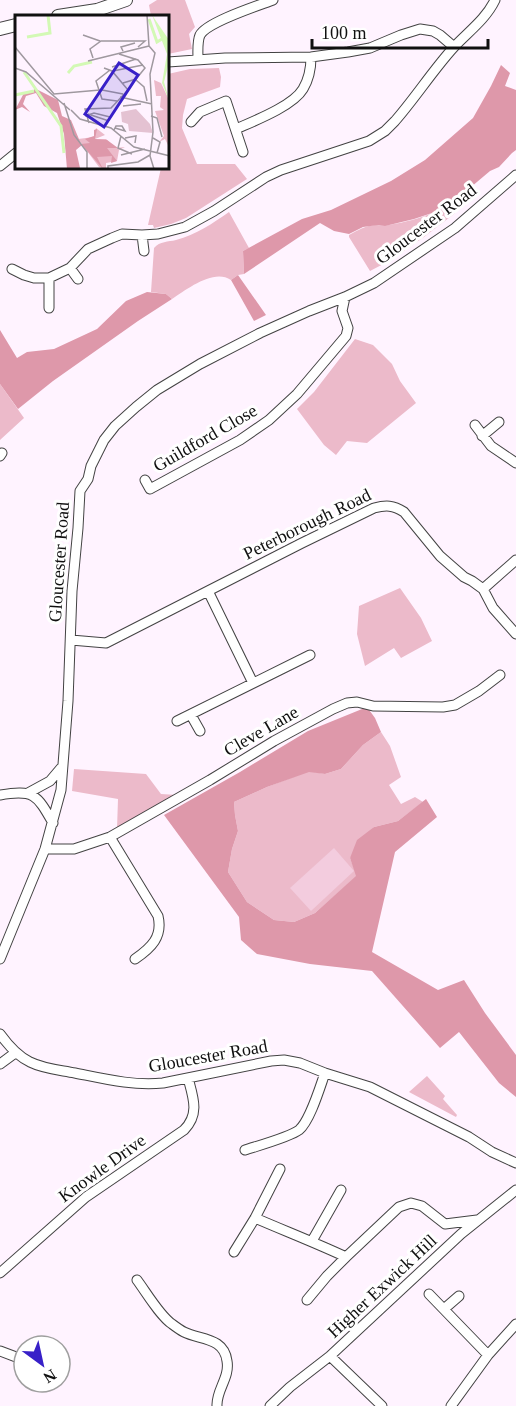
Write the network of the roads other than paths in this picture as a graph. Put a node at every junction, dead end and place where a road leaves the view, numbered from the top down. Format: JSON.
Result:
{"nodes":[{"id":1,"x":126,"y":0,"type":"edge"},
{"id":2,"x":273,"y":0,"type":"edge"},
{"id":3,"x":495,"y":0,"type":"edge"},
{"id":4,"x":64,"y":15,"type":"edge"},
{"id":5,"x":15,"y":25,"type":"edge"},
{"id":6,"x":0,"y":29,"type":"edge"},
{"id":7,"x":454,"y":47,"type":"junction"},
{"id":8,"x":311,"y":57,"type":"junction"},
{"id":9,"x":198,"y":59,"type":"junction"},
{"id":10,"x":170,"y":62,"type":"edge"},
{"id":11,"x":191,"y":122,"type":"dead end"},
{"id":12,"x":236,"y":129,"type":"junction"},
{"id":13,"x":243,"y":152,"type":"dead end"},
{"id":14,"x":15,"y":154,"type":"edge"},
{"id":15,"x":0,"y":166,"type":"edge"},
{"id":16,"x":516,"y":175,"type":"edge"},
{"id":17,"x":142,"y":236,"type":"junction"},
{"id":18,"x":144,"y":251,"type":"dead end"},
{"id":19,"x":70,"y":268,"type":"junction"},
{"id":20,"x":12,"y":269,"type":"dead end"},
{"id":21,"x":49,"y":278,"type":"junction"},
{"id":22,"x":78,"y":279,"type":"dead end"},
{"id":23,"x":345,"y":297,"type":"junction"},
{"id":24,"x":49,"y":308,"type":"dead end"},
{"id":25,"x":499,"y":422,"type":"dead end"},
{"id":26,"x":475,"y":425,"type":"dead end"},
{"id":27,"x":482,"y":436,"type":"junction"},
{"id":28,"x":516,"y":463,"type":"edge"},
{"id":29,"x":148,"y":490,"type":"dead end"},
{"id":30,"x":516,"y":560,"type":"edge"},
{"id":31,"x":483,"y":589,"type":"junction"},
{"id":32,"x":208,"y":591,"type":"junction"},
{"id":33,"x":516,"y":634,"type":"edge"},
{"id":34,"x":71,"y":640,"type":"junction"},
{"id":35,"x":310,"y":656,"type":"dead end"},
{"id":36,"x":294,"y":663,"type":"junction"},
{"id":37,"x":300,"y":674,"type":"dead end"},
{"id":38,"x":500,"y":675,"type":"dead end"},
{"id":39,"x":253,"y":683,"type":"junction"},
{"id":40,"x":191,"y":715,"type":"junction"},
{"id":41,"x":177,"y":721,"type":"dead end"},
{"id":42,"x":200,"y":730,"type":"dead end"},
{"id":43,"x":62,"y":766,"type":"junction"},
{"id":44,"x":28,"y":793,"type":"junction"},
{"id":45,"x":0,"y":795,"type":"edge"},
{"id":46,"x":53,"y":823,"type":"junction"},
{"id":47,"x":110,"y":837,"type":"junction"},
{"id":48,"x":45,"y":849,"type":"junction"},
{"id":49,"x":0,"y":959,"type":"edge"},
{"id":50,"x":135,"y":959,"type":"dead end"},
{"id":51,"x":0,"y":1034,"type":"edge"},
{"id":52,"x":15,"y":1053,"type":"junction"},
{"id":53,"x":0,"y":1064,"type":"edge"},
{"id":54,"x":325,"y":1073,"type":"junction"},
{"id":55,"x":188,"y":1078,"type":"junction"},
{"id":56,"x":245,"y":1150,"type":"dead end"},
{"id":57,"x":516,"y":1163,"type":"edge"},
{"id":58,"x":280,"y":1169,"type":"dead end"},
{"id":59,"x":341,"y":1190,"type":"dead end"},
{"id":60,"x":516,"y":1190,"type":"edge"},
{"id":61,"x":255,"y":1218,"type":"junction"},
{"id":62,"x":479,"y":1220,"type":"junction"},
{"id":63,"x":312,"y":1241,"type":"junction"},
{"id":64,"x":234,"y":1252,"type":"dead end"},
{"id":65,"x":346,"y":1257,"type":"junction"},
{"id":66,"x":0,"y":1273,"type":"edge"},
{"id":67,"x":137,"y":1280,"type":"dead end"},
{"id":68,"x":429,"y":1294,"type":"dead end"},
{"id":69,"x":459,"y":1296,"type":"dead end"},
{"id":70,"x":307,"y":1300,"type":"dead end"},
{"id":71,"x":444,"y":1309,"type":"junction"},
{"id":72,"x":516,"y":1324,"type":"edge"},
{"id":73,"x":488,"y":1355,"type":"junction"},
{"id":74,"x":330,"y":1356,"type":"junction"},
{"id":75,"x":217,"y":1406,"type":"edge"},
{"id":76,"x":270,"y":1406,"type":"edge"},
{"id":77,"x":382,"y":1406,"type":"edge"},
{"id":78,"x":451,"y":1406,"type":"edge"}],
"edges":[{"from":1,"to":4,"type":"street"},
{"from":2,"to":9,"type":"street"},
{"from":3,"to":7,"type":"street"},
{"from":5,"to":6,"type":"street"},
{"from":7,"to":8,"type":"street"},
{"from":7,"to":17,"type":"street"},
{"from":8,"to":9,"type":"street"},
{"from":8,"to":12,"type":"street"},
{"from":9,"to":10,"type":"street"},
{"from":11,"to":12,"type":"street"},
{"from":12,"to":13,"type":"street"},
{"from":14,"to":15,"type":"street"},
{"from":16,"to":23,"type":"street","name":"Gloucester Road"},
{"from":17,"to":18,"type":"street"},
{"from":17,"to":19,"type":"street"},
{"from":19,"to":21,"type":"street"},
{"from":19,"to":22,"type":"street"},
{"from":20,"to":21,"type":"street"},
{"from":21,"to":24,"type":"street"},
{"from":23,"to":29,"type":"street","name":"Guildford Close"},
{"from":23,"to":34,"type":"street","name":"Gloucester Road"},
{"from":25,"to":27,"type":"street"},
{"from":26,"to":27,"type":"street"},
{"from":27,"to":28,"type":"street"},
{"from":30,"to":31,"type":"street"},
{"from":31,"to":32,"type":"street","name":"Peterborough Road"},
{"from":31,"to":33,"type":"street","name":"Peterborough Road"},
{"from":32,"to":34,"type":"street","name":"Peterborough Road"},
{"from":32,"to":39,"type":"street"},
{"from":34,"to":43,"type":"street","name":"Gloucester Road"},
{"from":35,"to":36,"type":"street"},
{"from":36,"to":37,"type":"street"},
{"from":36,"to":39,"type":"street"},
{"from":38,"to":47,"type":"street","name":"Cleve Lane"},
{"from":39,"to":40,"type":"street"},
{"from":40,"to":41,"type":"street"},
{"from":40,"to":42,"type":"street"},
{"from":43,"to":44,"type":"street"},
{"from":43,"to":46,"type":"street","name":"Gloucester Road"},
{"from":44,"to":45,"type":"street"},
{"from":44,"to":46,"type":"street"},
{"from":46,"to":48,"type":"street","name":"Gloucester Road"},
{"from":47,"to":48,"type":"street","name":"Cleve Lane"},
{"from":47,"to":50,"type":"street"},
{"from":48,"to":49,"type":"street","name":"Gloucester Road"},
{"from":51,"to":52,"type":"street","name":"Gloucester Road"},
{"from":52,"to":53,"type":"street"},
{"from":52,"to":55,"type":"street","name":"Gloucester Road"},
{"from":54,"to":55,"type":"street","name":"Gloucester Road"},
{"from":54,"to":56,"type":"street"},
{"from":54,"to":57,"type":"street","name":"Gloucester Road"},
{"from":55,"to":66,"type":"street","name":"Knowle Drive"},
{"from":58,"to":61,"type":"street"},
{"from":59,"to":63,"type":"street"},
{"from":60,"to":62,"type":"street","name":"Higher Exwick Hill"},
{"from":61,"to":63,"type":"street"},
{"from":61,"to":64,"type":"street"},
{"from":62,"to":65,"type":"street"},
{"from":62,"to":74,"type":"street","name":"Higher Exwick Hill"},
{"from":63,"to":65,"type":"street"},
{"from":65,"to":70,"type":"street"},
{"from":67,"to":75,"type":"street"},
{"from":68,"to":71,"type":"street"},
{"from":69,"to":71,"type":"street"},
{"from":71,"to":73,"type":"street"},
{"from":72,"to":73,"type":"street"},
{"from":73,"to":78,"type":"street"},
{"from":74,"to":76,"type":"street","name":"Higher Exwick Hill"},
{"from":74,"to":77,"type":"street"}]}
